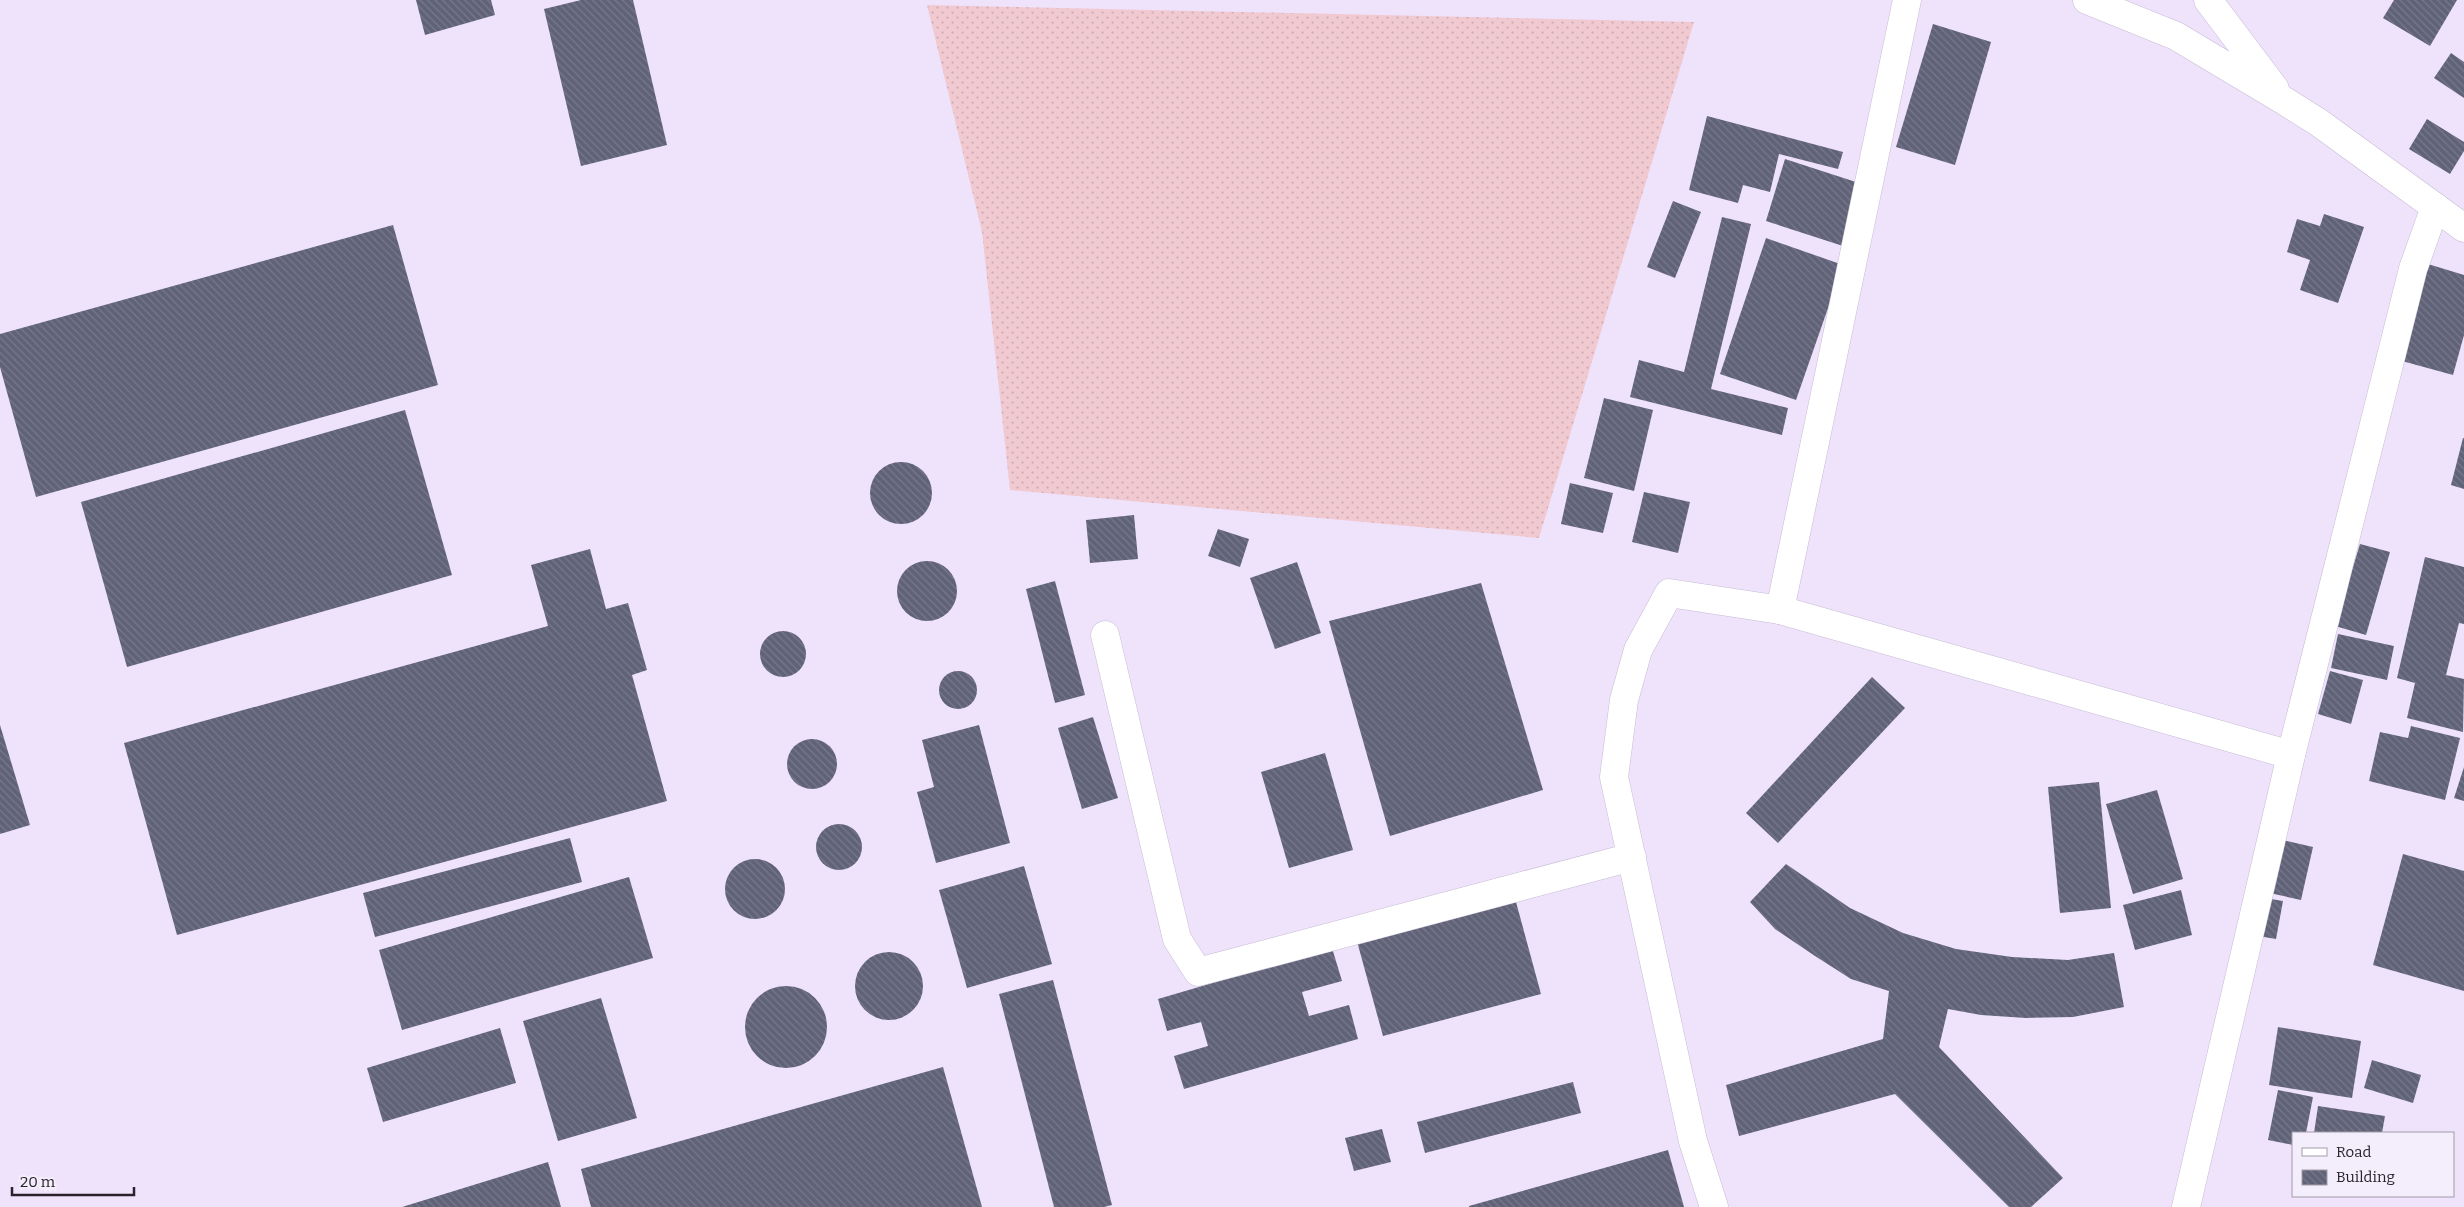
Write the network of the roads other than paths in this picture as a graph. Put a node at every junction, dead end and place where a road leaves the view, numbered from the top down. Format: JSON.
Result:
{"nodes":[{"id":1,"x":1906,"y":0,"type":"edge"},
{"id":2,"x":2087,"y":0,"type":"edge"},
{"id":3,"x":2208,"y":0,"type":"edge"},
{"id":4,"x":2283,"y":100,"type":"junction"},
{"id":5,"x":2435,"y":207,"type":"junction"},
{"id":6,"x":2464,"y":228,"type":"edge"},
{"id":7,"x":1780,"y":610,"type":"junction"},
{"id":8,"x":1105,"y":635,"type":"dead end"},
{"id":9,"x":2291,"y":755,"type":"junction"},
{"id":10,"x":1632,"y":857,"type":"junction"},
{"id":11,"x":1714,"y":1207,"type":"edge"},
{"id":12,"x":2186,"y":1207,"type":"edge"}],
"edges":[{"from":1,"to":7,"type":"lane"},
{"from":2,"to":4,"type":"lane"},
{"from":3,"to":4,"type":"lane"},
{"from":4,"to":5,"type":"lane"},
{"from":5,"to":6,"type":"lane"},
{"from":5,"to":9,"type":"lane"},
{"from":7,"to":9,"type":"lane"},
{"from":7,"to":10,"type":"lane"},
{"from":8,"to":10,"type":"lane"},
{"from":9,"to":12,"type":"lane"},
{"from":10,"to":11,"type":"lane"}]}
